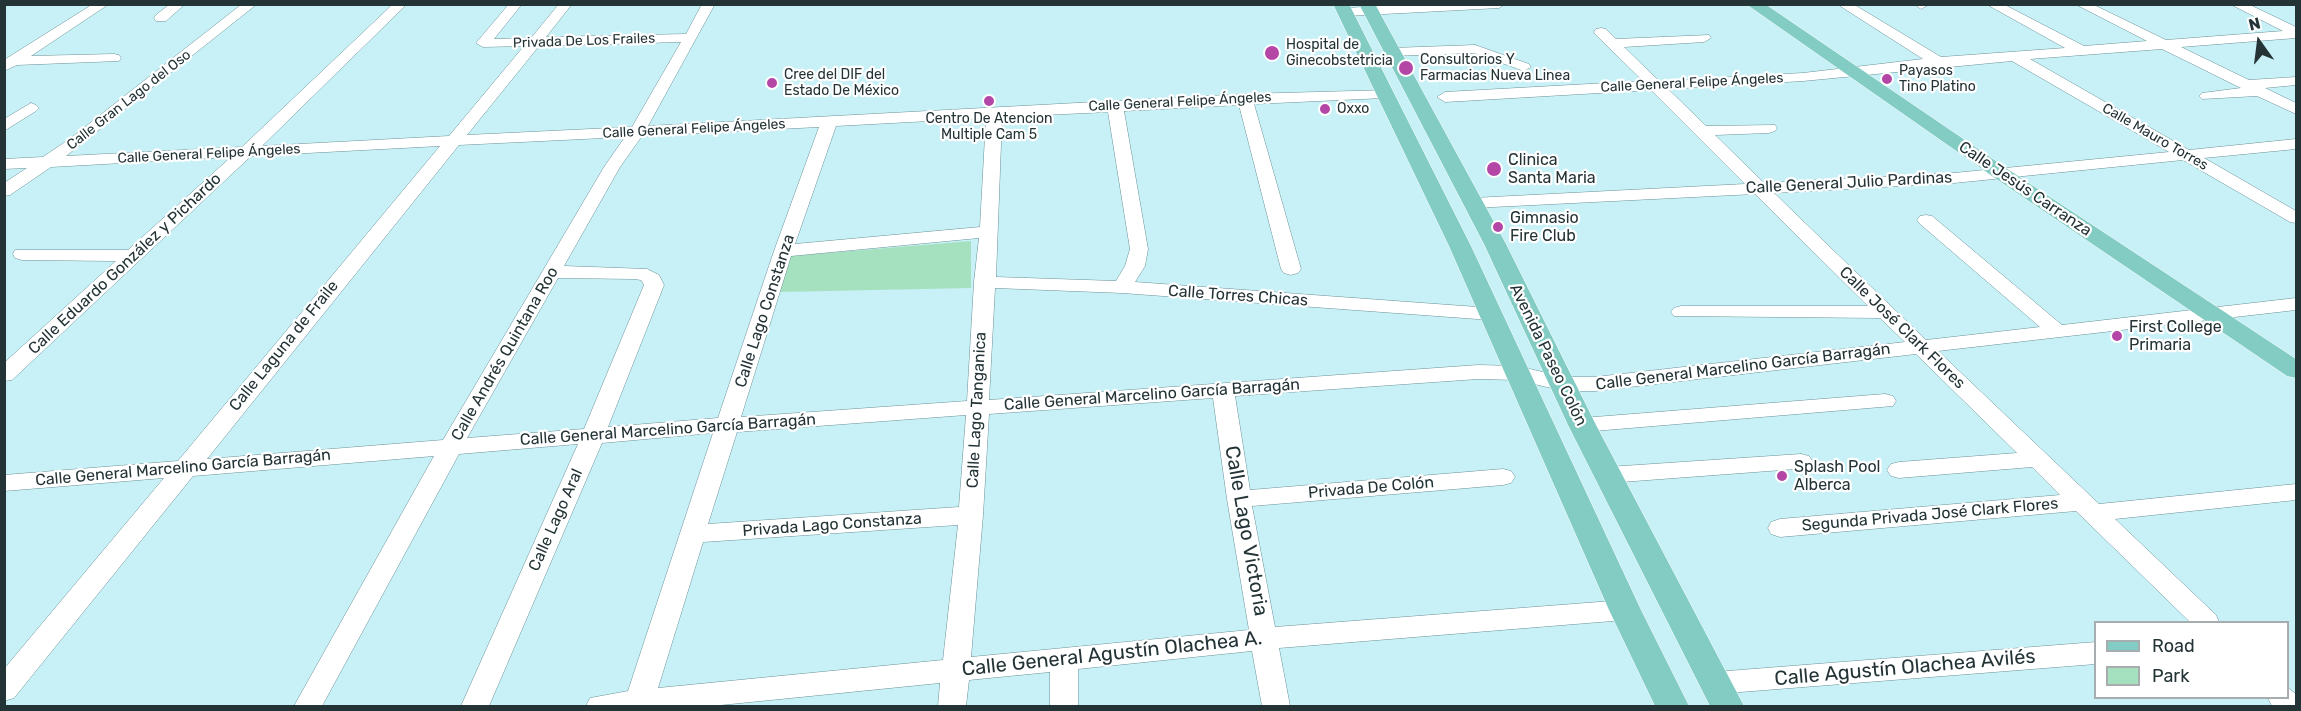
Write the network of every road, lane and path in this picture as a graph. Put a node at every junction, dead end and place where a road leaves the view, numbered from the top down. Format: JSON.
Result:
{"nodes":[{"id":1,"x":103,"y":4,"type":"edge"},
{"id":2,"x":179,"y":4,"type":"edge"},
{"id":3,"x":251,"y":4,"type":"edge"},
{"id":4,"x":401,"y":4,"type":"edge"},
{"id":5,"x":516,"y":4,"type":"edge"},
{"id":6,"x":566,"y":4,"type":"edge"},
{"id":7,"x":709,"y":4,"type":"edge"},
{"id":8,"x":1499,"y":4,"type":"edge"},
{"id":9,"x":1754,"y":4,"type":"edge"},
{"id":10,"x":1843,"y":4,"type":"edge"},
{"id":11,"x":1992,"y":4,"type":"edge"},
{"id":12,"x":2081,"y":4,"type":"edge"},
{"id":13,"x":2236,"y":4,"type":"edge"},
{"id":14,"x":1344,"y":8,"type":"edge"},
{"id":15,"x":1369,"y":8,"type":"edge"},
{"id":16,"x":160,"y":18,"type":"dead end"},
{"id":17,"x":1601,"y":32,"type":"dead end"},
{"id":18,"x":2296,"y":33,"type":"edge"},
{"id":19,"x":690,"y":38,"type":"junction"},
{"id":20,"x":1704,"y":38,"type":"dead end"},
{"id":21,"x":532,"y":43,"type":"junction"},
{"id":22,"x":1613,"y":43,"type":"junction"},
{"id":23,"x":2163,"y":45,"type":"junction"},
{"id":24,"x":2082,"y":51,"type":"junction"},
{"id":25,"x":1392,"y":52,"type":"junction"},
{"id":26,"x":2014,"y":56,"type":"junction"},
{"id":27,"x":114,"y":58,"type":"dead end"},
{"id":28,"x":1938,"y":62,"type":"junction"},
{"id":29,"x":9,"y":64,"type":"edge"},
{"id":30,"x":1524,"y":67,"type":"dead end"},
{"id":31,"x":1851,"y":71,"type":"junction"},
{"id":32,"x":2296,"y":81,"type":"edge"},
{"id":33,"x":1656,"y":86,"type":"junction"},
{"id":34,"x":2252,"y":88,"type":"junction"},
{"id":35,"x":1384,"y":93,"type":"junction"},
{"id":36,"x":2207,"y":96,"type":"dead end"},
{"id":37,"x":1445,"y":97,"type":"dead end"},
{"id":38,"x":1245,"y":99,"type":"junction"},
{"id":39,"x":1115,"y":106,"type":"junction"},
{"id":40,"x":31,"y":108,"type":"dead end"},
{"id":41,"x":2296,"y":109,"type":"edge"},
{"id":42,"x":994,"y":112,"type":"junction"},
{"id":43,"x":828,"y":122,"type":"junction"},
{"id":44,"x":4,"y":126,"type":"edge"},
{"id":45,"x":1769,"y":128,"type":"dead end"},
{"id":46,"x":1702,"y":130,"type":"junction"},
{"id":47,"x":636,"y":132,"type":"junction"},
{"id":48,"x":452,"y":142,"type":"junction"},
{"id":49,"x":2296,"y":144,"type":"edge"},
{"id":50,"x":246,"y":152,"type":"junction"},
{"id":51,"x":2185,"y":154,"type":"junction"},
{"id":52,"x":46,"y":162,"type":"junction"},
{"id":53,"x":4,"y":165,"type":"edge"},
{"id":54,"x":2002,"y":174,"type":"junction"},
{"id":55,"x":1758,"y":188,"type":"junction"},
{"id":56,"x":4,"y":191,"type":"edge"},
{"id":57,"x":1473,"y":203,"type":"junction"},
{"id":58,"x":2296,"y":218,"type":"edge"},
{"id":59,"x":1926,"y":220,"type":"dead end"},
{"id":60,"x":989,"y":232,"type":"junction"},
{"id":61,"x":1495,"y":244,"type":"junction"},
{"id":62,"x":1460,"y":246,"type":"junction"},
{"id":63,"x":783,"y":251,"type":"junction"},
{"id":64,"x":22,"y":254,"type":"dead end"},
{"id":65,"x":133,"y":256,"type":"junction"},
{"id":66,"x":1291,"y":269,"type":"dead end"},
{"id":67,"x":552,"y":272,"type":"junction"},
{"id":68,"x":984,"y":282,"type":"junction"},
{"id":69,"x":1122,"y":287,"type":"junction"},
{"id":70,"x":2296,"y":304,"type":"edge"},
{"id":71,"x":1681,"y":312,"type":"dead end"},
{"id":72,"x":1886,"y":312,"type":"junction"},
{"id":73,"x":1491,"y":314,"type":"junction"},
{"id":74,"x":2212,"y":314,"type":"junction"},
{"id":75,"x":2056,"y":330,"type":"junction"},
{"id":76,"x":1920,"y":346,"type":"junction"},
{"id":77,"x":2296,"y":370,"type":"edge"},
{"id":78,"x":1517,"y":373,"type":"junction"},
{"id":79,"x":4,"y":375,"type":"edge"},
{"id":80,"x":1564,"y":384,"type":"junction"},
{"id":81,"x":1223,"y":390,"type":"junction"},
{"id":82,"x":1885,"y":401,"type":"dead end"},
{"id":83,"x":978,"y":407,"type":"junction"},
{"id":84,"x":728,"y":425,"type":"junction"},
{"id":85,"x":1582,"y":425,"type":"junction"},
{"id":86,"x":593,"y":436,"type":"junction"},
{"id":87,"x":451,"y":447,"type":"junction"},
{"id":88,"x":2037,"y":459,"type":"junction"},
{"id":89,"x":1801,"y":462,"type":"dead end"},
{"id":90,"x":185,"y":468,"type":"junction"},
{"id":91,"x":1899,"y":470,"type":"dead end"},
{"id":92,"x":1608,"y":475,"type":"junction"},
{"id":93,"x":1503,"y":477,"type":"dead end"},
{"id":94,"x":4,"y":483,"type":"edge"},
{"id":95,"x":2296,"y":492,"type":"edge"},
{"id":96,"x":1239,"y":499,"type":"junction"},
{"id":97,"x":2087,"y":507,"type":"junction"},
{"id":98,"x":971,"y":515,"type":"junction"},
{"id":99,"x":1780,"y":528,"type":"dead end"},
{"id":100,"x":693,"y":534,"type":"junction"},
{"id":101,"x":1625,"y":610,"type":"junction"},
{"id":102,"x":2205,"y":621,"type":"edge"},
{"id":103,"x":1264,"y":639,"type":"junction"},
{"id":104,"x":2094,"y":653,"type":"edge"},
{"id":105,"x":1064,"y":660,"type":"junction"},
{"id":106,"x":955,"y":670,"type":"junction"},
{"id":107,"x":4,"y":690,"type":"edge"},
{"id":108,"x":1721,"y":695,"type":"edge"},
{"id":109,"x":797,"y":697,"type":"edge"},
{"id":110,"x":638,"y":705,"type":"edge"},
{"id":111,"x":308,"y":706,"type":"edge"},
{"id":112,"x":475,"y":706,"type":"edge"},
{"id":113,"x":600,"y":706,"type":"edge"},
{"id":114,"x":952,"y":706,"type":"edge"},
{"id":115,"x":1064,"y":706,"type":"edge"},
{"id":116,"x":1276,"y":706,"type":"edge"},
{"id":117,"x":1672,"y":706,"type":"edge"}],
"edges":[{"from":1,"to":29,"type":"street"},
{"from":2,"to":16,"type":"street"},
{"from":3,"to":52,"type":"street","name":"Calle Gran Lago del Oso"},
{"from":4,"to":50,"type":"street","name":"Calle Eduardo González y Pichardo"},
{"from":5,"to":21,"type":"street","name":"Privada De Los Frailes"},
{"from":6,"to":21,"type":"street","name":"Calle Laguna de Fraile"},
{"from":7,"to":19,"type":"street","name":"Calle Andrés Quintana Roo"},
{"from":8,"to":15,"type":"street"},
{"from":9,"to":31,"type":"main road","name":"Calle Jesús Carranza"},
{"from":10,"to":28,"type":"street"},
{"from":11,"to":24,"type":"street"},
{"from":12,"to":23,"type":"street"},
{"from":13,"to":18,"type":"street"},
{"from":14,"to":15,"type":"street"},
{"from":14,"to":35,"type":"main road","name":"Avenida Paseo Colón"},
{"from":15,"to":25,"type":"main road","name":"Avenida Paseo Colón"},
{"from":17,"to":22,"type":"street","name":"Calle José Clark Flores"},
{"from":18,"to":23,"type":"street","name":"Calle General Felipe Ángeles"},
{"from":19,"to":21,"type":"street","name":"Privada De Los Frailes"},
{"from":19,"to":47,"type":"street","name":"Calle Andrés Quintana Roo"},
{"from":20,"to":22,"type":"street"},
{"from":21,"to":48,"type":"street","name":"Calle Laguna de Fraile"},
{"from":22,"to":33,"type":"street","name":"Calle José Clark Flores"},
{"from":23,"to":24,"type":"street","name":"Calle General Felipe Ángeles"},
{"from":23,"to":34,"type":"street"},
{"from":24,"to":26,"type":"street","name":"Calle General Felipe Ángeles"},
{"from":25,"to":30,"type":"street"},
{"from":25,"to":57,"type":"main road","name":"Avenida Paseo Colón"},
{"from":26,"to":28,"type":"street","name":"Calle General Felipe Ángeles"},
{"from":26,"to":51,"type":"street","name":"Calle Mauro Torres"},
{"from":27,"to":29,"type":"street"},
{"from":28,"to":31,"type":"street","name":"Calle General Felipe Ángeles"},
{"from":31,"to":33,"type":"street","name":"Calle General Felipe Ángeles"},
{"from":31,"to":54,"type":"main road","name":"Calle Jesús Carranza"},
{"from":32,"to":34,"type":"street"},
{"from":33,"to":37,"type":"street","name":"Calle General Felipe Ángeles"},
{"from":33,"to":46,"type":"street","name":"Calle José Clark Flores"},
{"from":34,"to":36,"type":"street"},
{"from":34,"to":41,"type":"street"},
{"from":35,"to":38,"type":"street","name":"Calle General Felipe Ángeles"},
{"from":35,"to":62,"type":"main road","name":"Avenida Paseo Colón"},
{"from":38,"to":39,"type":"street","name":"Calle General Felipe Ángeles"},
{"from":38,"to":66,"type":"street"},
{"from":39,"to":42,"type":"street","name":"Calle General Felipe Ángeles"},
{"from":39,"to":69,"type":"street"},
{"from":40,"to":44,"type":"street"},
{"from":42,"to":43,"type":"street","name":"Calle General Felipe Ángeles"},
{"from":42,"to":60,"type":"street","name":"Calle Lago Tanganica"},
{"from":43,"to":47,"type":"street","name":"Calle General Felipe Ángeles"},
{"from":43,"to":63,"type":"street","name":"Calle Lago Constanza"},
{"from":45,"to":46,"type":"street"},
{"from":46,"to":55,"type":"street","name":"Calle José Clark Flores"},
{"from":47,"to":48,"type":"street","name":"Calle General Felipe Ángeles"},
{"from":47,"to":67,"type":"street","name":"Calle Andrés Quintana Roo"},
{"from":48,"to":50,"type":"street","name":"Calle General Felipe Ángeles"},
{"from":48,"to":90,"type":"street","name":"Calle Laguna de Fraile"},
{"from":49,"to":51,"type":"street","name":"Calle General Julio Pardinas"},
{"from":50,"to":52,"type":"street","name":"Calle General Felipe Ángeles"},
{"from":50,"to":65,"type":"street","name":"Calle Eduardo González y Pichardo"},
{"from":51,"to":54,"type":"street","name":"Calle General Julio Pardinas"},
{"from":51,"to":58,"type":"street","name":"Calle Mauro Torres"},
{"from":52,"to":53,"type":"street","name":"Calle General Felipe Ángeles"},
{"from":52,"to":56,"type":"street","name":"Calle Gran Lago del Oso"},
{"from":54,"to":55,"type":"street","name":"Calle General Julio Pardinas"},
{"from":54,"to":74,"type":"main road","name":"Calle Jesús Carranza"},
{"from":55,"to":57,"type":"street","name":"Calle General Julio Pardinas"},
{"from":55,"to":72,"type":"street","name":"Calle José Clark Flores"},
{"from":57,"to":61,"type":"main road","name":"Avenida Paseo Colón"},
{"from":59,"to":75,"type":"street"},
{"from":60,"to":63,"type":"street"},
{"from":60,"to":68,"type":"street","name":"Calle Lago Tanganica"},
{"from":61,"to":62,"type":"main road"},
{"from":61,"to":80,"type":"main road","name":"Avenida Paseo Colón"},
{"from":62,"to":73,"type":"main road","name":"Avenida Paseo Colón"},
{"from":63,"to":84,"type":"street","name":"Calle Lago Constanza"},
{"from":64,"to":65,"type":"street"},
{"from":65,"to":79,"type":"street","name":"Calle Eduardo González y Pichardo"},
{"from":67,"to":86,"type":"street","name":"Calle Lago Aral"},
{"from":67,"to":87,"type":"street","name":"Calle Andrés Quintana Roo"},
{"from":68,"to":69,"type":"street","name":"Calle Torres Chicas"},
{"from":68,"to":83,"type":"street","name":"Calle Lago Tanganica"},
{"from":69,"to":73,"type":"street","name":"Calle Torres Chicas"},
{"from":70,"to":74,"type":"street","name":"Calle General Marcelino García Barragán"},
{"from":71,"to":72,"type":"street"},
{"from":72,"to":76,"type":"street","name":"Calle José Clark Flores"},
{"from":73,"to":78,"type":"main road","name":"Avenida Paseo Colón"},
{"from":74,"to":75,"type":"street","name":"Calle General Marcelino García Barragán"},
{"from":74,"to":77,"type":"main road","name":"Calle Jesús Carranza"},
{"from":75,"to":76,"type":"street","name":"Calle General Marcelino García Barragán"},
{"from":76,"to":80,"type":"street","name":"Calle General Marcelino García Barragán"},
{"from":76,"to":88,"type":"street","name":"Calle José Clark Flores"},
{"from":78,"to":80,"type":"street","name":"Calle General Marcelino García Barragán"},
{"from":78,"to":81,"type":"street","name":"Calle General Marcelino García Barragán"},
{"from":78,"to":101,"type":"main road","name":"Avenida Paseo Colón"},
{"from":80,"to":85,"type":"main road","name":"Avenida Paseo Colón"},
{"from":81,"to":83,"type":"street","name":"Calle General Marcelino García Barragán"},
{"from":81,"to":96,"type":"street","name":"Calle Lago Victoria"},
{"from":82,"to":85,"type":"street"},
{"from":83,"to":84,"type":"street","name":"Calle General Marcelino García Barragán"},
{"from":83,"to":98,"type":"street","name":"Calle Lago Tanganica"},
{"from":84,"to":86,"type":"street","name":"Calle General Marcelino García Barragán"},
{"from":84,"to":100,"type":"street","name":"Calle Lago Constanza"},
{"from":85,"to":92,"type":"main road","name":"Avenida Paseo Colón"},
{"from":86,"to":87,"type":"street","name":"Calle General Marcelino García Barragán"},
{"from":86,"to":112,"type":"street","name":"Calle Lago Aral"},
{"from":87,"to":90,"type":"street","name":"Calle General Marcelino García Barragán"},
{"from":87,"to":111,"type":"street","name":"Calle Andrés Quintana Roo"},
{"from":88,"to":91,"type":"street"},
{"from":88,"to":97,"type":"street","name":"Calle José Clark Flores"},
{"from":89,"to":92,"type":"street"},
{"from":90,"to":94,"type":"street","name":"Calle General Marcelino García Barragán"},
{"from":90,"to":107,"type":"street","name":"Calle Laguna de Fraile"},
{"from":92,"to":108,"type":"main road","name":"Avenida Paseo Colón"},
{"from":93,"to":96,"type":"street","name":"Privada De Colón"},
{"from":95,"to":97,"type":"street","name":"Segunda Privada José Clark Flores"},
{"from":96,"to":103,"type":"street","name":"Calle Lago Victoria"},
{"from":97,"to":99,"type":"street","name":"Segunda Privada José Clark Flores"},
{"from":97,"to":102,"type":"street","name":"Calle José Clark Flores"},
{"from":98,"to":100,"type":"street","name":"Privada Lago Constanza"},
{"from":98,"to":106,"type":"street","name":"Calle Lago Tanganica"},
{"from":100,"to":110,"type":"street","name":"Calle Lago Constanza"},
{"from":101,"to":103,"type":"street","name":"Calle General Agustín Olachea A."},
{"from":101,"to":117,"type":"main road","name":"Avenida Paseo Colón"},
{"from":103,"to":105,"type":"street","name":"Calle General Agustín Olachea A."},
{"from":103,"to":116,"type":"street","name":"Calle Lago Victoria"},
{"from":104,"to":108,"type":"street","name":"Calle Agustín Olachea Avilés"},
{"from":105,"to":106,"type":"street","name":"Calle General Agustín Olachea A."},
{"from":105,"to":115,"type":"street"},
{"from":106,"to":109,"type":"street","name":"Calle General Agustín Olachea A."},
{"from":106,"to":114,"type":"street","name":"Calle Lago Tanganica"},
{"from":109,"to":110,"type":"street","name":"Calle General Agustín Olachea A."},
{"from":110,"to":113,"type":"street","name":"Calle General Agustín Olachea A."}]}
